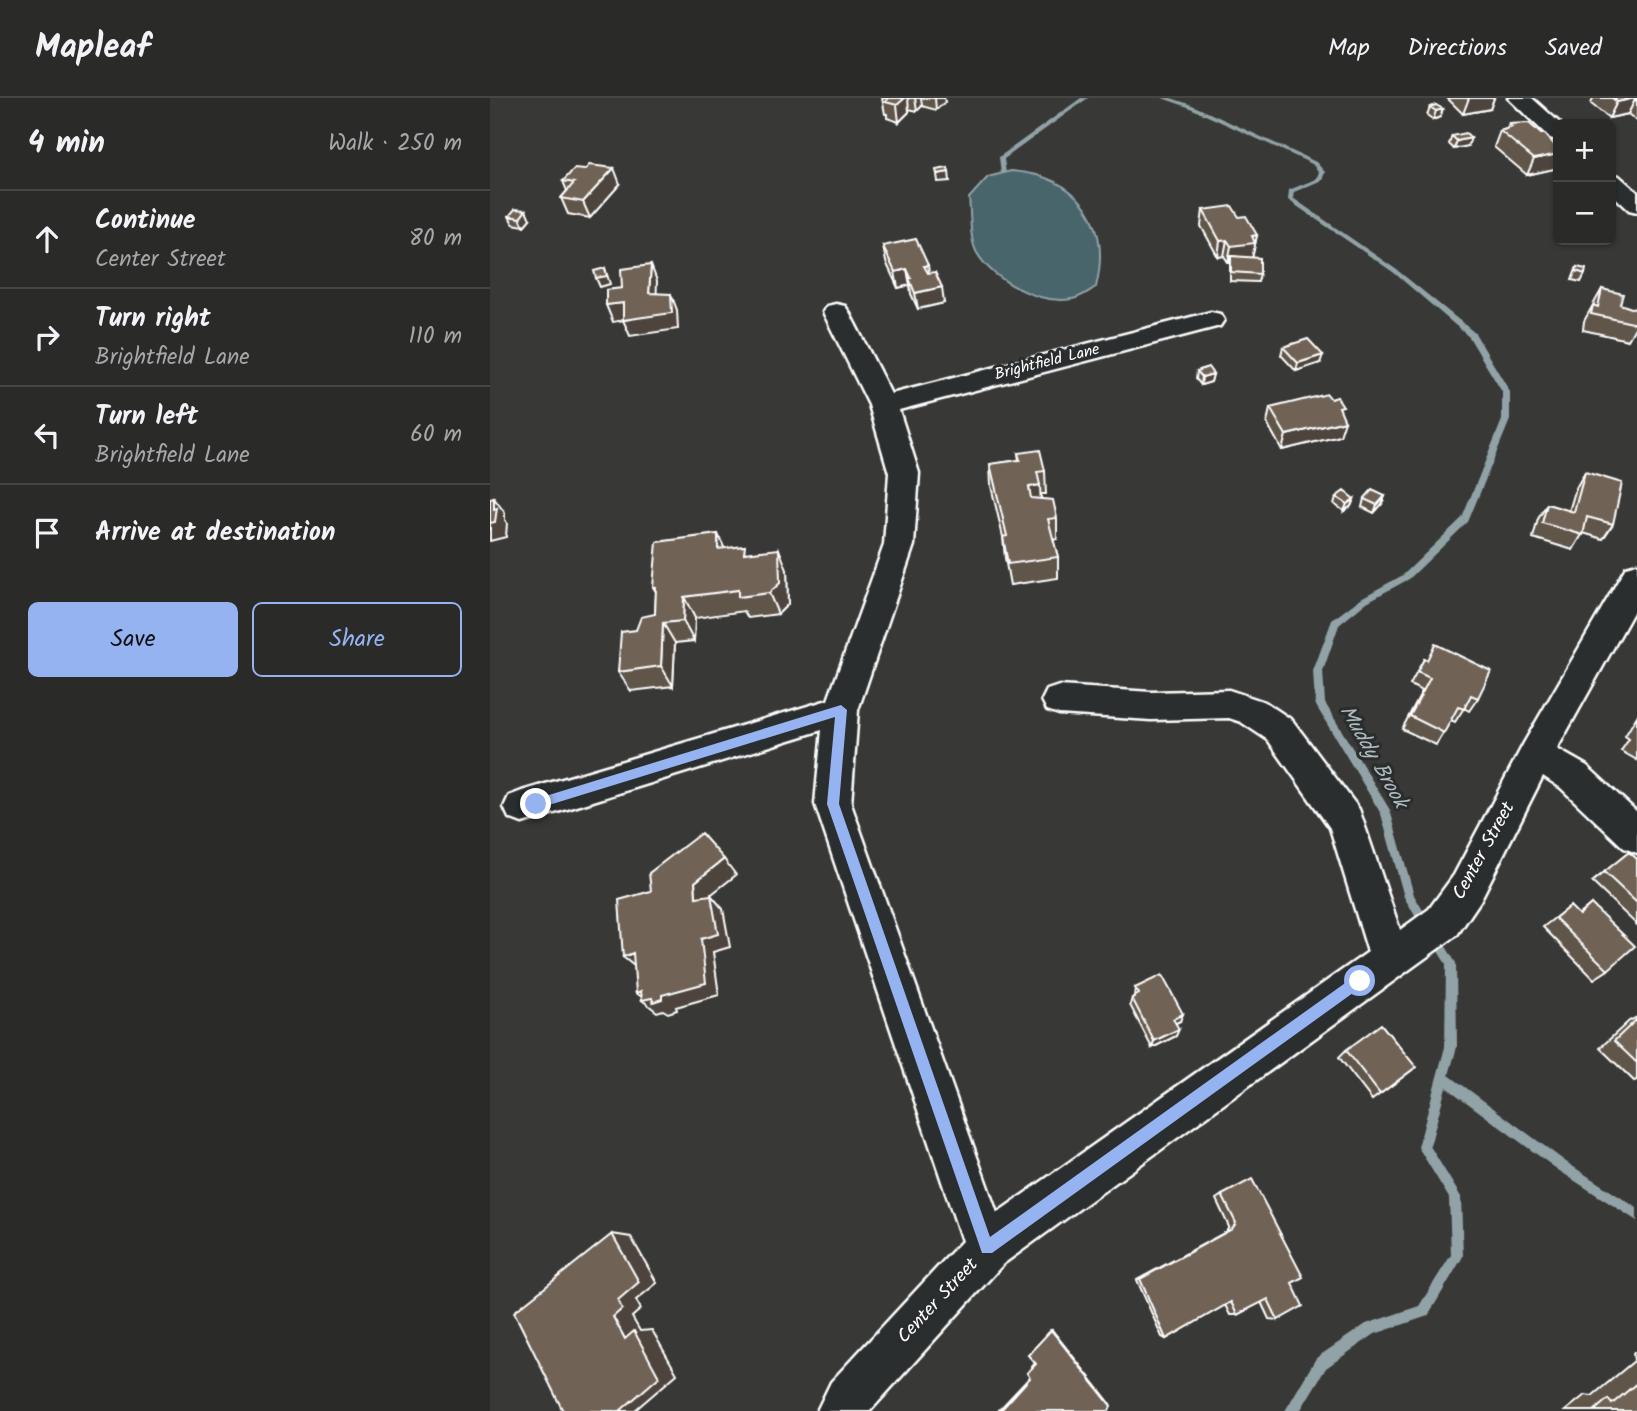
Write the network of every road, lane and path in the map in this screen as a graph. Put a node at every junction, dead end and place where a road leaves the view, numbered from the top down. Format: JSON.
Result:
{"nodes":[{"id":1,"x":1519,"y":98,"type":"edge"},
{"id":2,"x":1553,"y":129,"type":"edge"},
{"id":3,"x":1612,"y":182,"type":"edge"},
{"id":4,"x":1637,"y":205,"type":"edge"},
{"id":5,"x":836,"y":312,"type":"dead end"},
{"id":6,"x":1212,"y":320,"type":"dead end"},
{"id":7,"x":883,"y":405,"type":"junction"},
{"id":8,"x":1637,"y":576,"type":"edge"},
{"id":9,"x":1059,"y":700,"type":"dead end"},
{"id":10,"x":841,"y":710,"type":"junction"},
{"id":11,"x":1536,"y":754,"type":"junction"},
{"id":12,"x":523,"y":807,"type":"dead end"},
{"id":13,"x":1637,"y":836,"type":"edge"},
{"id":14,"x":1416,"y":941,"type":"junction"},
{"id":15,"x":987,"y":1248,"type":"junction"},
{"id":16,"x":841,"y":1411,"type":"edge"}],
"edges":[{"from":1,"to":2,"type":"street"},
{"from":3,"to":4,"type":"street"},
{"from":5,"to":7,"type":"street"},
{"from":6,"to":7,"type":"street","name":"Brightfield Lane"},
{"from":7,"to":10,"type":"street"},
{"from":8,"to":11,"type":"street","name":"Center Street"},
{"from":9,"to":14,"type":"street"},
{"from":10,"to":12,"type":"street"},
{"from":10,"to":15,"type":"street"},
{"from":11,"to":13,"type":"street"},
{"from":11,"to":14,"type":"street","name":"Center Street"},
{"from":14,"to":15,"type":"street","name":"Center Street"},
{"from":15,"to":16,"type":"street","name":"Center Street"}]}
